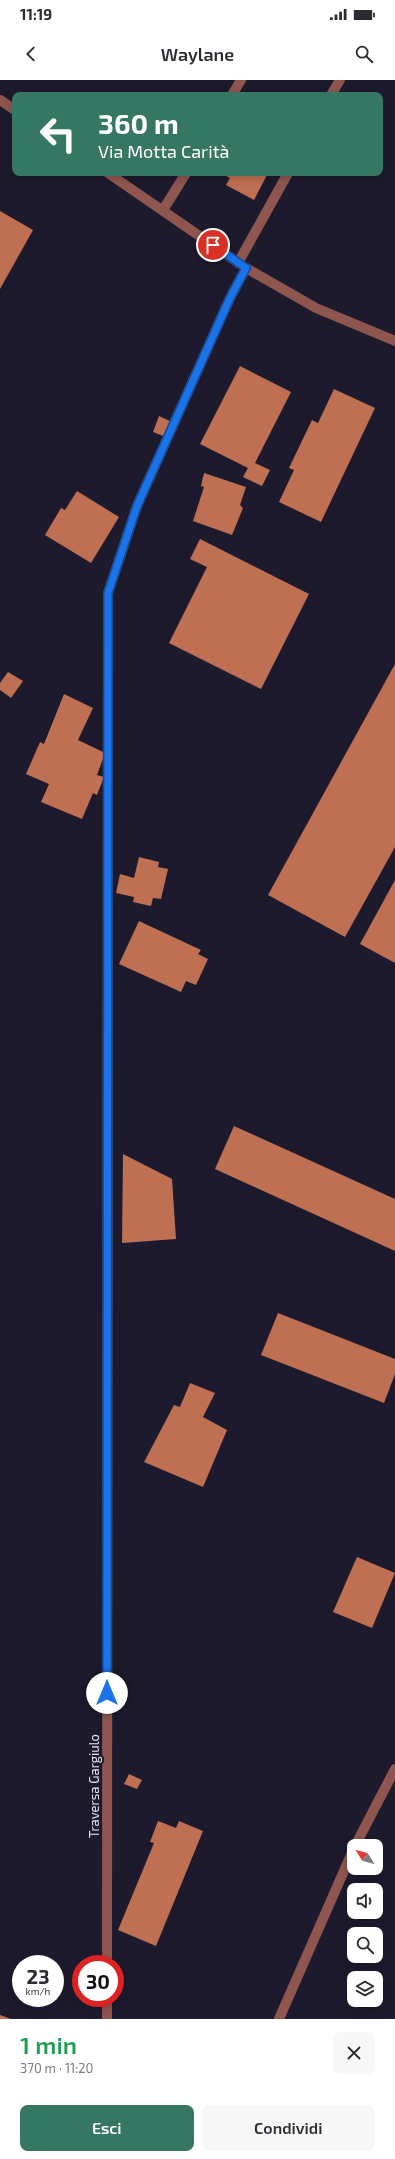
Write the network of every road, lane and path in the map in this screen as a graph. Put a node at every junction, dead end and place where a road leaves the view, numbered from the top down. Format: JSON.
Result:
{"nodes":[{"id":1,"x":241,"y":80,"type":"edge"},
{"id":2,"x":340,"y":80,"type":"edge"},
{"id":3,"x":234,"y":92,"type":"edge"},
{"id":4,"x":333,"y":92,"type":"edge"},
{"id":5,"x":0,"y":100,"type":"edge"},
{"id":6,"x":12,"y":108,"type":"edge"},
{"id":7,"x":112,"y":176,"type":"edge"},
{"id":8,"x":184,"y":176,"type":"edge"},
{"id":9,"x":286,"y":176,"type":"edge"},
{"id":10,"x":163,"y":210,"type":"junction"},
{"id":11,"x":242,"y":265,"type":"junction"},
{"id":12,"x":395,"y":341,"type":"edge"},
{"id":13,"x":395,"y":1769,"type":"edge"},
{"id":14,"x":358,"y":1839,"type":"edge"},
{"id":15,"x":347,"y":1863,"type":"edge"},
{"id":16,"x":107,"y":1955,"type":"edge"},
{"id":17,"x":107,"y":2007,"type":"edge"},
{"id":18,"x":107,"y":2019,"type":"edge"},
{"id":19,"x":280,"y":2019,"type":"edge"}],
"edges":[{"from":1,"to":3,"type":"street"},
{"from":2,"to":4,"type":"street"},
{"from":5,"to":6,"type":"street"},
{"from":7,"to":10,"type":"street"},
{"from":8,"to":10,"type":"street"},
{"from":9,"to":11,"type":"street","name":"Traversa Gargiulo"},
{"from":10,"to":11,"type":"street"},
{"from":11,"to":12,"type":"street"},
{"from":11,"to":16,"type":"street","name":"Traversa Gargiulo"},
{"from":13,"to":14,"type":"street"},
{"from":15,"to":19,"type":"street"},
{"from":17,"to":18,"type":"street"}]}
